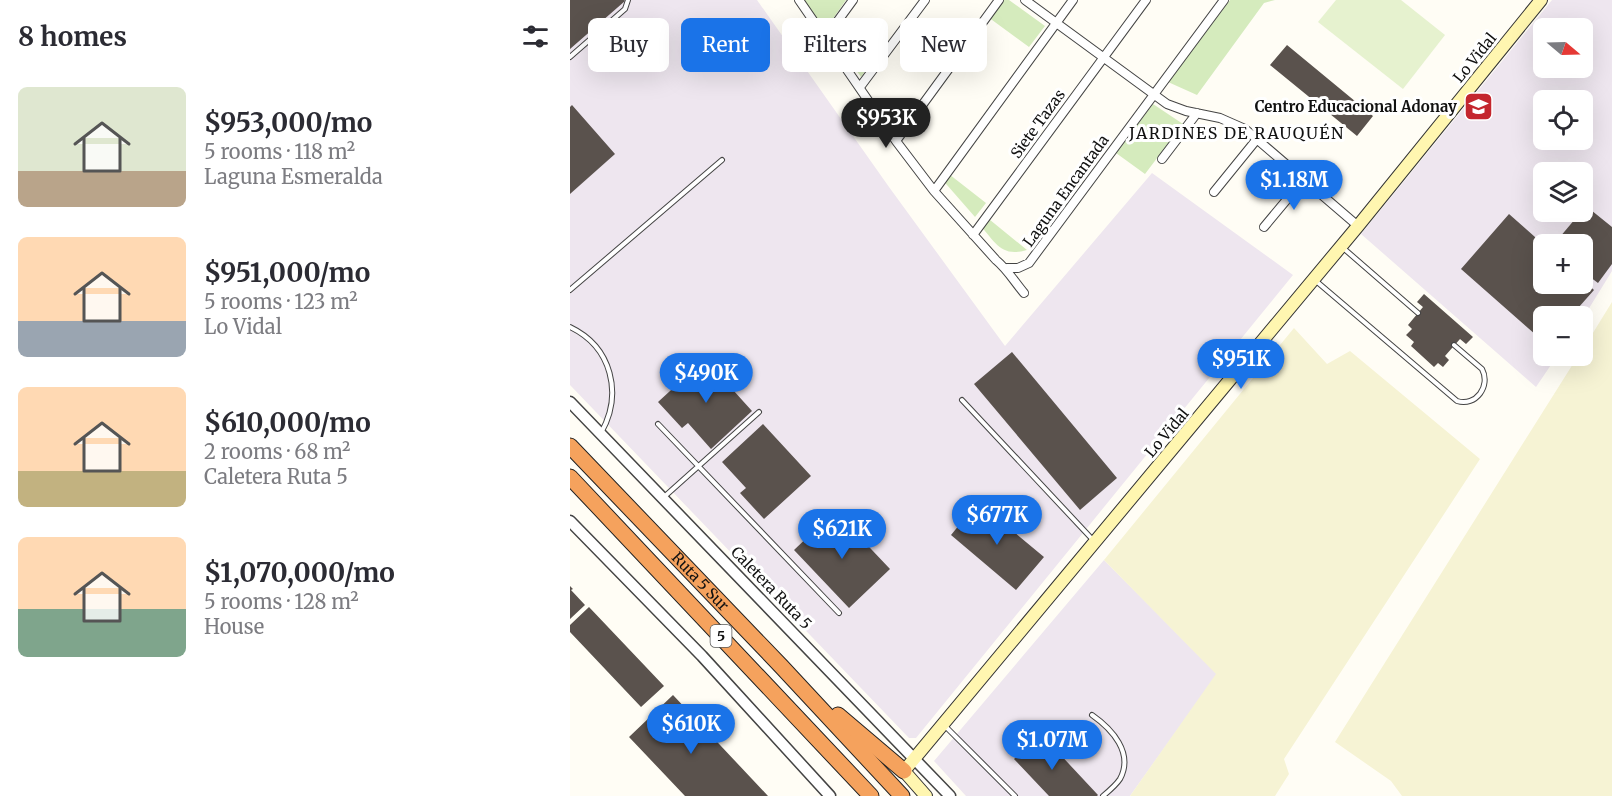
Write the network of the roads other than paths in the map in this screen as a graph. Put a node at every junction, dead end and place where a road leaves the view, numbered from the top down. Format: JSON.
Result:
{"nodes":[{"id":1,"x":628,"y":0,"type":"edge"},
{"id":2,"x":798,"y":0,"type":"edge"},
{"id":3,"x":853,"y":0,"type":"edge"},
{"id":4,"x":925,"y":0,"type":"edge"},
{"id":5,"x":999,"y":0,"type":"edge"},
{"id":6,"x":1024,"y":0,"type":"edge"},
{"id":7,"x":1073,"y":0,"type":"edge"},
{"id":8,"x":1146,"y":0,"type":"edge"},
{"id":9,"x":1224,"y":0,"type":"edge"},
{"id":10,"x":1540,"y":0,"type":"edge"},
{"id":11,"x":812,"y":18,"type":"edge"},
{"id":12,"x":840,"y":18,"type":"edge"},
{"id":13,"x":1056,"y":23,"type":"junction"},
{"id":14,"x":570,"y":57,"type":"edge"},
{"id":15,"x":1103,"y":58,"type":"junction"},
{"id":16,"x":850,"y":72,"type":"edge"},
{"id":17,"x":860,"y":87,"type":"junction"},
{"id":18,"x":1153,"y":95,"type":"junction"},
{"id":19,"x":1197,"y":113,"type":"junction"},
{"id":20,"x":1257,"y":139,"type":"junction"},
{"id":21,"x":896,"y":141,"type":"junction"},
{"id":22,"x":1162,"y":159,"type":"dead end"},
{"id":23,"x":722,"y":160,"type":"dead end"},
{"id":24,"x":1304,"y":179,"type":"junction"},
{"id":25,"x":934,"y":191,"type":"junction"},
{"id":26,"x":1214,"y":192,"type":"dead end"},
{"id":27,"x":1358,"y":226,"type":"junction"},
{"id":28,"x":1264,"y":227,"type":"dead end"},
{"id":29,"x":973,"y":235,"type":"junction"},
{"id":30,"x":1341,"y":246,"type":"junction"},
{"id":31,"x":1007,"y":268,"type":"junction"},
{"id":32,"x":1314,"y":279,"type":"junction"},
{"id":33,"x":570,"y":290,"type":"edge"},
{"id":34,"x":1024,"y":293,"type":"dead end"},
{"id":35,"x":1418,"y":313,"type":"dead end"},
{"id":36,"x":570,"y":327,"type":"edge"},
{"id":37,"x":1454,"y":345,"type":"dead end"},
{"id":38,"x":962,"y":400,"type":"dead end"},
{"id":39,"x":570,"y":402,"type":"edge"},
{"id":40,"x":759,"y":412,"type":"dead end"},
{"id":41,"x":658,"y":424,"type":"dead end"},
{"id":42,"x":601,"y":434,"type":"junction"},
{"id":43,"x":570,"y":446,"type":"edge"},
{"id":44,"x":699,"y":466,"type":"junction"},
{"id":45,"x":570,"y":477,"type":"edge"},
{"id":46,"x":664,"y":498,"type":"junction"},
{"id":47,"x":570,"y":521,"type":"edge"},
{"id":48,"x":1096,"y":542,"type":"junction"},
{"id":49,"x":839,"y":613,"type":"dead end"},
{"id":50,"x":781,"y":666,"type":"junction"},
{"id":51,"x":1092,"y":715,"type":"dead end"},
{"id":52,"x":944,"y":725,"type":"junction"},
{"id":53,"x":916,"y":759,"type":"junction"},
{"id":54,"x":904,"y":771,"type":"junction"},
{"id":55,"x":830,"y":796,"type":"edge"},
{"id":56,"x":871,"y":796,"type":"edge"},
{"id":57,"x":902,"y":796,"type":"edge"},
{"id":58,"x":926,"y":796,"type":"edge"},
{"id":59,"x":950,"y":796,"type":"edge"},
{"id":60,"x":1015,"y":796,"type":"edge"},
{"id":61,"x":1103,"y":796,"type":"edge"}],
"edges":[{"from":1,"to":14,"type":"lane"},
{"from":2,"to":11,"type":"street"},
{"from":3,"to":12,"type":"street"},
{"from":4,"to":17,"type":"street"},
{"from":5,"to":21,"type":"street"},
{"from":6,"to":13,"type":"street"},
{"from":7,"to":13,"type":"street"},
{"from":8,"to":15,"type":"street","name":"Siete Tazas"},
{"from":9,"to":18,"type":"street","name":"Laguna Encantada"},
{"from":10,"to":27,"type":"main road","name":"Lo Vidal"},
{"from":13,"to":15,"type":"street"},
{"from":13,"to":25,"type":"street"},
{"from":15,"to":18,"type":"street"},
{"from":15,"to":29,"type":"street","name":"Siete Tazas"},
{"from":16,"to":17,"type":"street"},
{"from":17,"to":21,"type":"street"},
{"from":18,"to":19,"type":"street"},
{"from":18,"to":31,"type":"street","name":"Laguna Encantada"},
{"from":19,"to":20,"type":"street"},
{"from":19,"to":22,"type":"street"},
{"from":20,"to":24,"type":"street"},
{"from":20,"to":26,"type":"street"},
{"from":21,"to":25,"type":"street"},
{"from":23,"to":33,"type":"lane"},
{"from":24,"to":27,"type":"street"},
{"from":24,"to":28,"type":"street"},
{"from":25,"to":29,"type":"street"},
{"from":27,"to":30,"type":"main road","name":"Lo Vidal"},
{"from":29,"to":31,"type":"street"},
{"from":30,"to":32,"type":"main road","name":"Lo Vidal"},
{"from":30,"to":35,"type":"lane"},
{"from":31,"to":34,"type":"street"},
{"from":32,"to":37,"type":"lane"},
{"from":32,"to":48,"type":"main road","name":"Lo Vidal"},
{"from":36,"to":42,"type":"lane"},
{"from":38,"to":48,"type":"lane"},
{"from":39,"to":42,"type":"street","name":"Caletera Ruta 5"},
{"from":40,"to":44,"type":"lane"},
{"from":41,"to":44,"type":"lane"},
{"from":42,"to":46,"type":"street","name":"Caletera Ruta 5"},
{"from":43,"to":50,"type":"highway","name":"Ruta 5 Sur","number":"5"},
{"from":44,"to":46,"type":"lane"},
{"from":44,"to":49,"type":"lane"},
{"from":45,"to":56,"type":"highway","name":"Ruta 5 Sur","number":"5"},
{"from":46,"to":53,"type":"street","name":"Caletera Ruta 5"},
{"from":47,"to":55,"type":"street"},
{"from":48,"to":52,"type":"main road","name":"Lo Vidal"},
{"from":50,"to":54,"type":"highway"},
{"from":50,"to":57,"type":"highway","name":"Ruta 5 Sur","number":"5"},
{"from":51,"to":61,"type":"lane"},
{"from":52,"to":53,"type":"main road","name":"Lo Vidal"},
{"from":52,"to":60,"type":"lane"},
{"from":53,"to":54,"type":"main road","name":"Lo Vidal"},
{"from":53,"to":59,"type":"street","name":"Caletera Ruta 5"},
{"from":54,"to":58,"type":"main road"}]}
